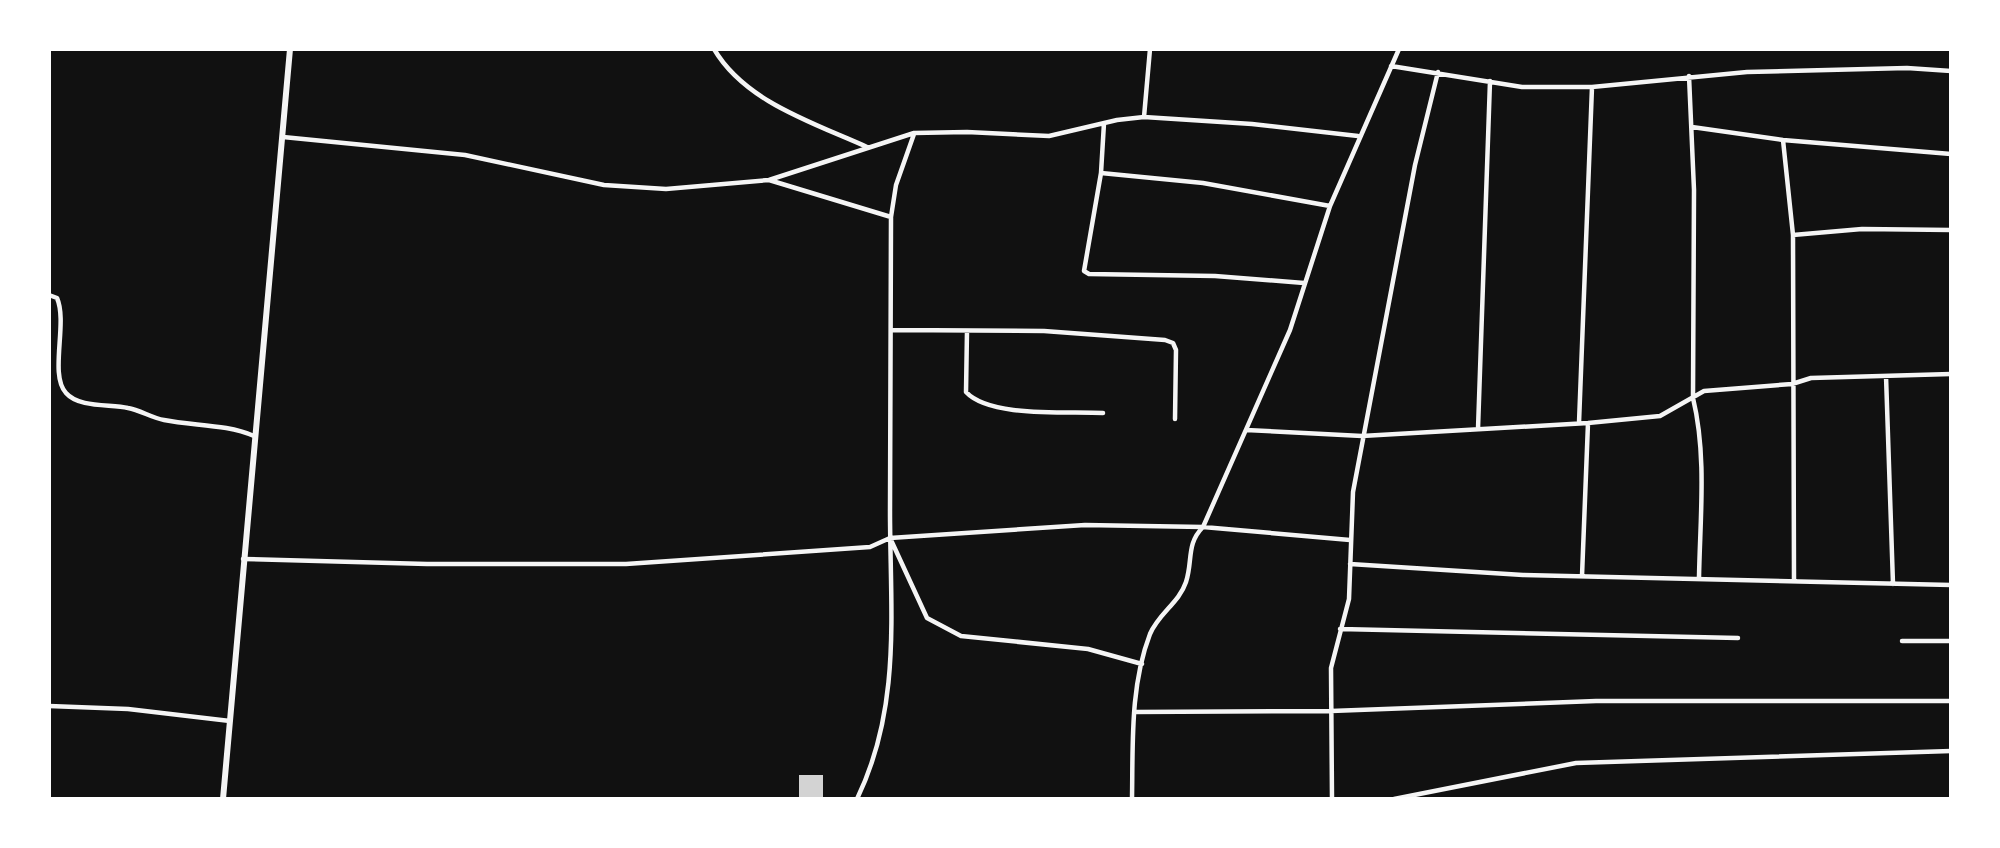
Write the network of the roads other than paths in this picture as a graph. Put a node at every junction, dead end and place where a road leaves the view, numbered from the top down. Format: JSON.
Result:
{"nodes":[{"id":1,"x":290,"y":49,"type":"edge"},
{"id":2,"x":714,"y":49,"type":"edge"},
{"id":3,"x":1150,"y":49,"type":"edge"},
{"id":4,"x":1399,"y":49,"type":"edge"},
{"id":5,"x":1391,"y":66,"type":"junction"},
{"id":6,"x":1951,"y":71,"type":"edge"},
{"id":7,"x":1438,"y":72,"type":"junction"},
{"id":8,"x":1689,"y":76,"type":"junction"},
{"id":9,"x":1490,"y":81,"type":"junction"},
{"id":10,"x":1592,"y":87,"type":"junction"},
{"id":11,"x":1144,"y":117,"type":"junction"},
{"id":12,"x":1104,"y":123,"type":"junction"},
{"id":13,"x":1692,"y":127,"type":"junction"},
{"id":14,"x":914,"y":133,"type":"junction"},
{"id":15,"x":1358,"y":136,"type":"junction"},
{"id":16,"x":281,"y":137,"type":"junction"},
{"id":17,"x":1783,"y":140,"type":"junction"},
{"id":18,"x":867,"y":147,"type":"junction"},
{"id":19,"x":1951,"y":154,"type":"edge"},
{"id":20,"x":1101,"y":173,"type":"junction"},
{"id":21,"x":769,"y":180,"type":"junction"},
{"id":22,"x":1330,"y":206,"type":"junction"},
{"id":23,"x":891,"y":217,"type":"junction"},
{"id":24,"x":1951,"y":230,"type":"edge"},
{"id":25,"x":1793,"y":235,"type":"junction"},
{"id":26,"x":1304,"y":284,"type":"junction"},
{"id":27,"x":49,"y":295,"type":"edge"},
{"id":28,"x":891,"y":330,"type":"junction"},
{"id":29,"x":967,"y":331,"type":"junction"},
{"id":30,"x":1951,"y":374,"type":"edge"},
{"id":31,"x":1886,"y":376,"type":"junction"},
{"id":32,"x":1792,"y":384,"type":"junction"},
{"id":33,"x":1693,"y":398,"type":"junction"},
{"id":34,"x":1103,"y":413,"type":"dead end"},
{"id":35,"x":1175,"y":419,"type":"dead end"},
{"id":36,"x":1579,"y":423,"type":"junction"},
{"id":37,"x":1588,"y":423,"type":"junction"},
{"id":38,"x":1478,"y":429,"type":"junction"},
{"id":39,"x":1246,"y":430,"type":"junction"},
{"id":40,"x":254,"y":436,"type":"junction"},
{"id":41,"x":1362,"y":436,"type":"junction"},
{"id":42,"x":1203,"y":527,"type":"junction"},
{"id":43,"x":890,"y":538,"type":"junction"},
{"id":44,"x":1350,"y":540,"type":"junction"},
{"id":45,"x":243,"y":559,"type":"junction"},
{"id":46,"x":1350,"y":564,"type":"junction"},
{"id":47,"x":1582,"y":576,"type":"junction"},
{"id":48,"x":1699,"y":578,"type":"junction"},
{"id":49,"x":1794,"y":579,"type":"junction"},
{"id":50,"x":1893,"y":584,"type":"junction"},
{"id":51,"x":1951,"y":584,"type":"edge"},
{"id":52,"x":1340,"y":629,"type":"junction"},
{"id":53,"x":1738,"y":638,"type":"dead end"},
{"id":54,"x":1902,"y":641,"type":"dead end"},
{"id":55,"x":1951,"y":641,"type":"edge"},
{"id":56,"x":1142,"y":664,"type":"junction"},
{"id":57,"x":1951,"y":701,"type":"edge"},
{"id":58,"x":49,"y":706,"type":"edge"},
{"id":59,"x":1331,"y":710,"type":"junction"},
{"id":60,"x":1134,"y":712,"type":"junction"},
{"id":61,"x":230,"y":721,"type":"junction"},
{"id":62,"x":1951,"y":751,"type":"edge"},
{"id":63,"x":223,"y":799,"type":"edge"},
{"id":64,"x":857,"y":799,"type":"edge"},
{"id":65,"x":1132,"y":799,"type":"edge"},
{"id":66,"x":1332,"y":799,"type":"edge"},
{"id":67,"x":1394,"y":799,"type":"edge"}],
"edges":[{"from":1,"to":16,"type":"main road"},
{"from":2,"to":18,"type":"street"},
{"from":3,"to":11,"type":"street"},
{"from":4,"to":5,"type":"street"},
{"from":5,"to":7,"type":"street"},
{"from":5,"to":15,"type":"street"},
{"from":6,"to":8,"type":"street"},
{"from":7,"to":9,"type":"street"},
{"from":7,"to":41,"type":"street"},
{"from":8,"to":10,"type":"street"},
{"from":8,"to":13,"type":"street"},
{"from":9,"to":10,"type":"street"},
{"from":9,"to":38,"type":"street"},
{"from":10,"to":36,"type":"street"},
{"from":11,"to":12,"type":"street"},
{"from":11,"to":15,"type":"street"},
{"from":12,"to":14,"type":"street"},
{"from":12,"to":20,"type":"street"},
{"from":13,"to":17,"type":"street"},
{"from":13,"to":33,"type":"street"},
{"from":14,"to":18,"type":"street"},
{"from":14,"to":23,"type":"street"},
{"from":15,"to":22,"type":"street"},
{"from":16,"to":21,"type":"street"},
{"from":16,"to":40,"type":"main road"},
{"from":17,"to":19,"type":"street"},
{"from":17,"to":25,"type":"street"},
{"from":18,"to":21,"type":"street"},
{"from":20,"to":22,"type":"street"},
{"from":20,"to":26,"type":"street"},
{"from":21,"to":23,"type":"street"},
{"from":22,"to":26,"type":"street"},
{"from":23,"to":28,"type":"street"},
{"from":24,"to":25,"type":"street"},
{"from":25,"to":32,"type":"street"},
{"from":26,"to":39,"type":"street"},
{"from":27,"to":40,"type":"street"},
{"from":28,"to":29,"type":"street"},
{"from":28,"to":43,"type":"street"},
{"from":29,"to":34,"type":"street"},
{"from":29,"to":35,"type":"street"},
{"from":30,"to":31,"type":"street"},
{"from":31,"to":32,"type":"street"},
{"from":31,"to":50,"type":"street"},
{"from":32,"to":33,"type":"street"},
{"from":32,"to":49,"type":"street"},
{"from":33,"to":37,"type":"street"},
{"from":33,"to":48,"type":"street"},
{"from":36,"to":37,"type":"street"},
{"from":36,"to":38,"type":"street"},
{"from":37,"to":47,"type":"street"},
{"from":38,"to":41,"type":"street"},
{"from":39,"to":41,"type":"street"},
{"from":39,"to":42,"type":"street"},
{"from":40,"to":45,"type":"main road"},
{"from":41,"to":44,"type":"street"},
{"from":42,"to":43,"type":"street"},
{"from":42,"to":44,"type":"street"},
{"from":42,"to":56,"type":"street"},
{"from":43,"to":45,"type":"street"},
{"from":43,"to":56,"type":"street"},
{"from":43,"to":64,"type":"street"},
{"from":44,"to":46,"type":"street"},
{"from":45,"to":61,"type":"main road"},
{"from":46,"to":47,"type":"street"},
{"from":46,"to":52,"type":"street"},
{"from":47,"to":48,"type":"street"},
{"from":48,"to":49,"type":"street"},
{"from":49,"to":50,"type":"street"},
{"from":50,"to":51,"type":"street"},
{"from":52,"to":53,"type":"street"},
{"from":52,"to":59,"type":"street"},
{"from":54,"to":55,"type":"street"},
{"from":56,"to":60,"type":"street"},
{"from":57,"to":59,"type":"street"},
{"from":58,"to":61,"type":"street"},
{"from":59,"to":60,"type":"street"},
{"from":59,"to":66,"type":"street"},
{"from":60,"to":65,"type":"street"},
{"from":61,"to":63,"type":"main road"},
{"from":62,"to":67,"type":"street"}]}
